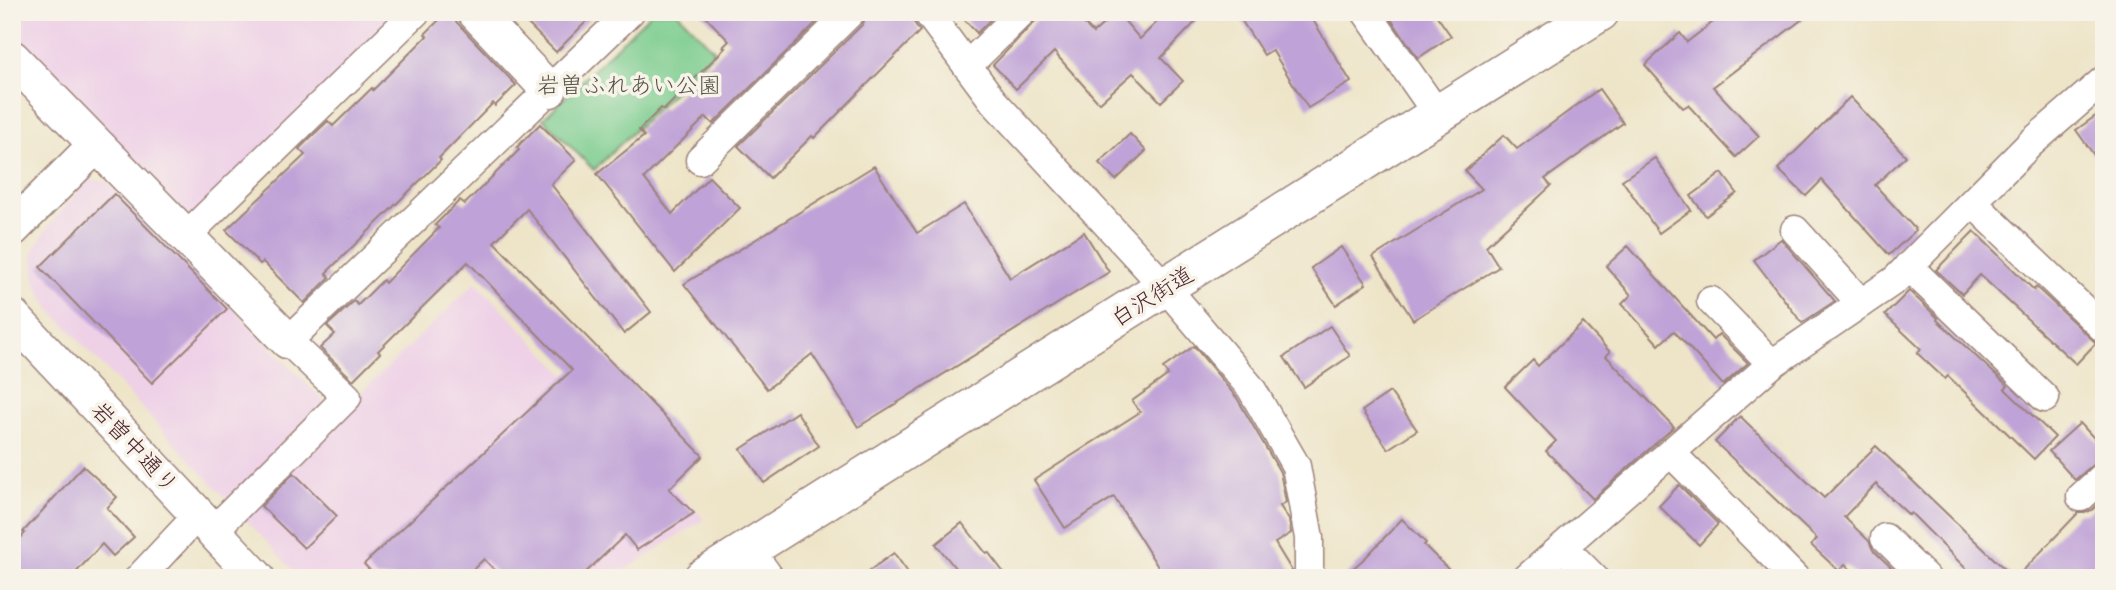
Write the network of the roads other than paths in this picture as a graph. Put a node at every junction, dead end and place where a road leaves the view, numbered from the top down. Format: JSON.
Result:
{"nodes":[{"id":1,"x":416,"y":12,"type":"edge"},
{"id":2,"x":475,"y":12,"type":"edge"},
{"id":3,"x":630,"y":12,"type":"edge"},
{"id":4,"x":851,"y":12,"type":"edge"},
{"id":5,"x":927,"y":12,"type":"edge"},
{"id":6,"x":1022,"y":12,"type":"edge"},
{"id":7,"x":1366,"y":12,"type":"edge"},
{"id":8,"x":1600,"y":12,"type":"edge"},
{"id":9,"x":12,"y":58,"type":"edge"},
{"id":10,"x":967,"y":66,"type":"junction"},
{"id":11,"x":2104,"y":80,"type":"edge"},
{"id":12,"x":549,"y":90,"type":"junction"},
{"id":13,"x":1438,"y":115,"type":"junction"},
{"id":14,"x":96,"y":145,"type":"junction"},
{"id":15,"x":700,"y":160,"type":"dead end"},
{"id":16,"x":1973,"y":203,"type":"junction"},
{"id":17,"x":12,"y":229,"type":"edge"},
{"id":18,"x":1795,"y":230,"type":"dead end"},
{"id":19,"x":186,"y":236,"type":"junction"},
{"id":20,"x":1908,"y":266,"type":"junction"},
{"id":21,"x":1166,"y":288,"type":"junction"},
{"id":22,"x":1711,"y":301,"type":"dead end"},
{"id":23,"x":1861,"y":303,"type":"junction"},
{"id":24,"x":12,"y":316,"type":"edge"},
{"id":25,"x":2104,"y":329,"type":"edge"},
{"id":26,"x":288,"y":341,"type":"junction"},
{"id":27,"x":1772,"y":364,"type":"junction"},
{"id":28,"x":2045,"y":398,"type":"dead end"},
{"id":29,"x":1672,"y":454,"type":"junction"},
{"id":30,"x":2104,"y":476,"type":"edge"},
{"id":31,"x":2081,"y":497,"type":"dead end"},
{"id":32,"x":206,"y":523,"type":"junction"},
{"id":33,"x":1885,"y":538,"type":"dead end"},
{"id":34,"x":1563,"y":547,"type":"junction"},
{"id":35,"x":759,"y":564,"type":"edge"},
{"id":36,"x":139,"y":578,"type":"edge"},
{"id":37,"x":257,"y":578,"type":"edge"},
{"id":38,"x":703,"y":578,"type":"edge"},
{"id":39,"x":1309,"y":578,"type":"edge"},
{"id":40,"x":1527,"y":578,"type":"edge"},
{"id":41,"x":1594,"y":578,"type":"edge"},
{"id":42,"x":1796,"y":578,"type":"edge"},
{"id":43,"x":1926,"y":578,"type":"edge"}],
"edges":[{"from":1,"to":19,"type":"street"},
{"from":2,"to":12,"type":"street"},
{"from":3,"to":12,"type":"street"},
{"from":4,"to":15,"type":"street"},
{"from":5,"to":10,"type":"street"},
{"from":6,"to":10,"type":"street"},
{"from":7,"to":13,"type":"street"},
{"from":8,"to":13,"type":"main road","name":"白沢街道"},
{"from":9,"to":14,"type":"street"},
{"from":10,"to":21,"type":"street"},
{"from":11,"to":16,"type":"street"},
{"from":12,"to":26,"type":"street"},
{"from":13,"to":21,"type":"main road","name":"白沢街道"},
{"from":14,"to":17,"type":"street"},
{"from":14,"to":19,"type":"street"},
{"from":16,"to":20,"type":"street"},
{"from":16,"to":25,"type":"street"},
{"from":18,"to":23,"type":"street"},
{"from":19,"to":26,"type":"street"},
{"from":20,"to":23,"type":"street"},
{"from":20,"to":28,"type":"street"},
{"from":21,"to":35,"type":"main road","name":"白沢街道"},
{"from":21,"to":39,"type":"street"},
{"from":22,"to":27,"type":"street"},
{"from":23,"to":27,"type":"street"},
{"from":24,"to":32,"type":"street","name":"岩曽中通り"},
{"from":26,"to":32,"type":"street"},
{"from":27,"to":29,"type":"street"},
{"from":29,"to":34,"type":"street"},
{"from":29,"to":42,"type":"street"},
{"from":30,"to":31,"type":"street"},
{"from":32,"to":36,"type":"street"},
{"from":32,"to":37,"type":"street","name":"岩曽中通り"},
{"from":33,"to":43,"type":"street"},
{"from":34,"to":40,"type":"street"},
{"from":34,"to":41,"type":"street"},
{"from":35,"to":38,"type":"main road","name":"白沢街道"}]}
